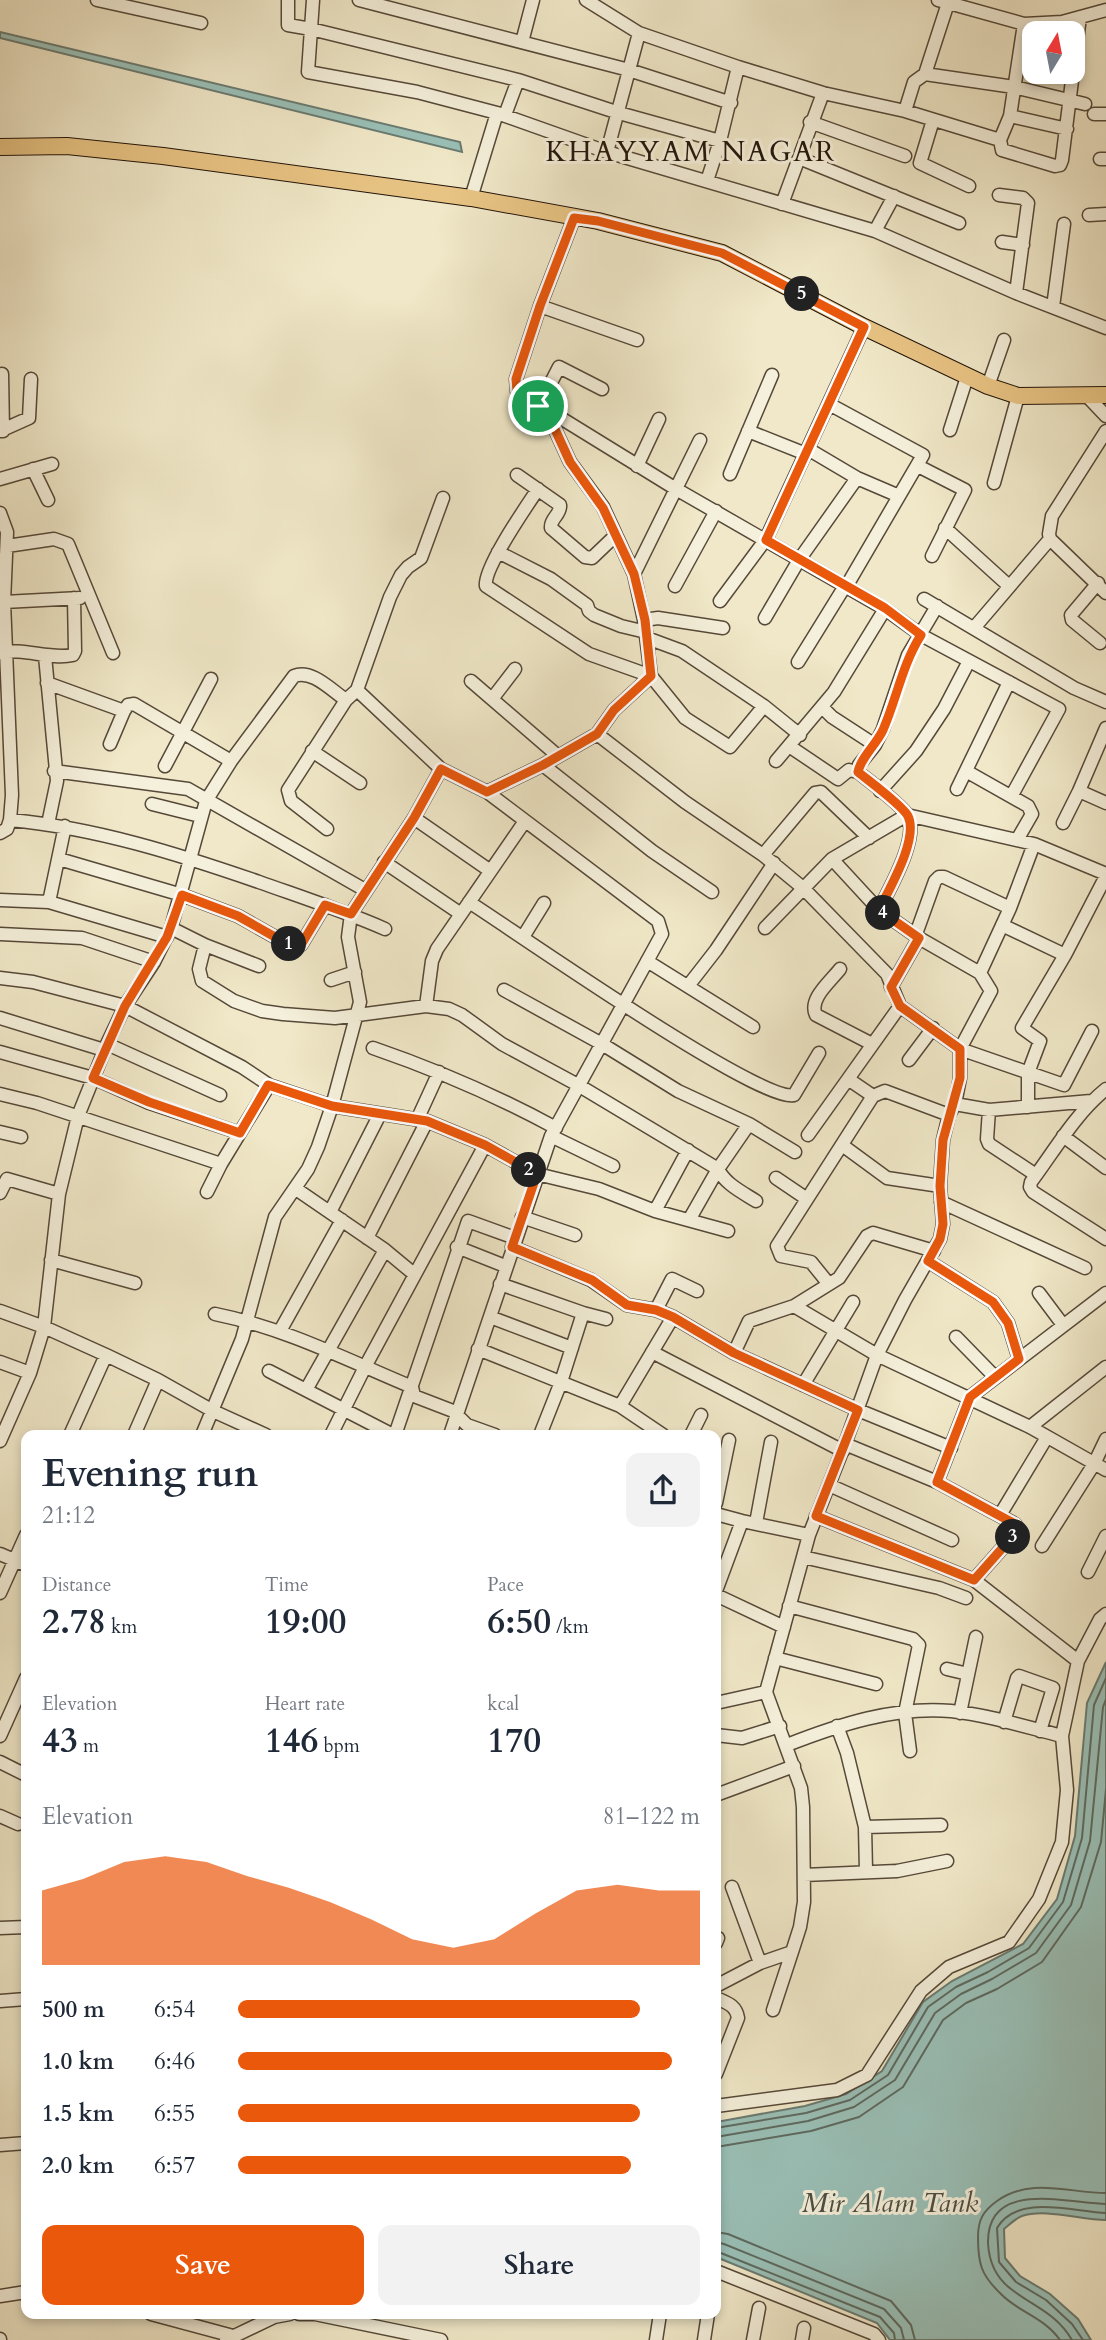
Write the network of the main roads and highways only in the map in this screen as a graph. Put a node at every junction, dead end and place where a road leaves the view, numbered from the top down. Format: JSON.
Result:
{"nodes":[{"id":1,"x":0,"y":147,"type":"edge"},
{"id":2,"x":1106,"y":395,"type":"edge"}],
"edges":[{"from":1,"to":2,"type":"main road"}]}
